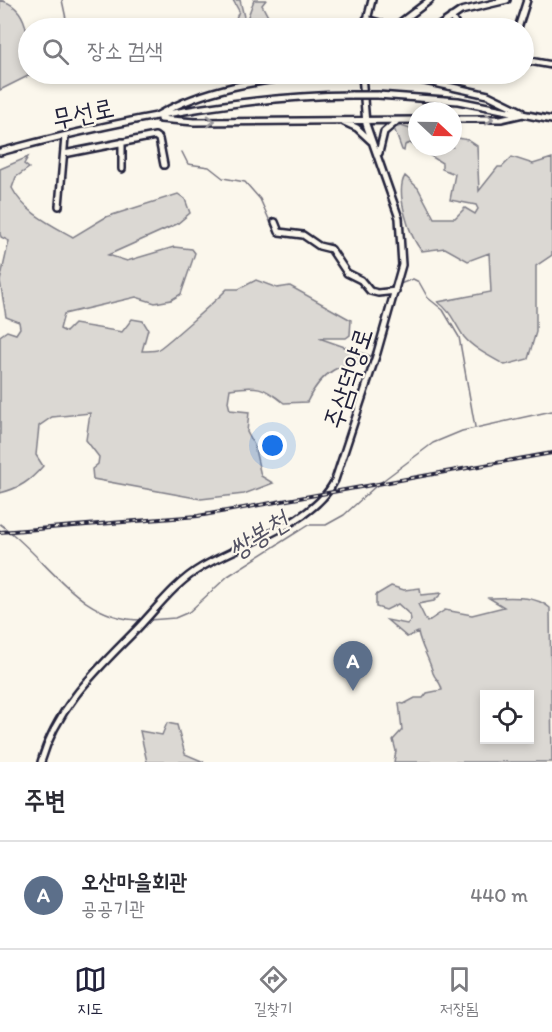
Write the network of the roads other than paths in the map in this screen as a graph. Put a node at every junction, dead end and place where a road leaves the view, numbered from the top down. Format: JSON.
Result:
{"nodes":[{"id":1,"x":372,"y":0,"type":"edge"},
{"id":2,"x":430,"y":0,"type":"edge"},
{"id":3,"x":507,"y":0,"type":"edge"},
{"id":4,"x":527,"y":0,"type":"edge"},
{"id":5,"x":450,"y":17,"type":"edge"},
{"id":6,"x":366,"y":18,"type":"edge"},
{"id":7,"x":407,"y":18,"type":"edge"},
{"id":8,"x":521,"y":18,"type":"edge"},
{"id":9,"x":534,"y":62,"type":"edge"},
{"id":10,"x":552,"y":65,"type":"edge"},
{"id":11,"x":257,"y":84,"type":"edge"},
{"id":12,"x":363,"y":84,"type":"edge"},
{"id":13,"x":439,"y":84,"type":"edge"},
{"id":14,"x":525,"y":113,"type":"junction"},
{"id":15,"x":153,"y":118,"type":"junction"},
{"id":16,"x":462,"y":119,"type":"edge"},
{"id":17,"x":339,"y":120,"type":"junction"},
{"id":18,"x":365,"y":120,"type":"junction"},
{"id":19,"x":399,"y":120,"type":"junction"},
{"id":20,"x":408,"y":120,"type":"edge"},
{"id":21,"x":552,"y":120,"type":"edge"},
{"id":22,"x":65,"y":137,"type":"junction"},
{"id":23,"x":122,"y":142,"type":"junction"},
{"id":24,"x":374,"y":144,"type":"junction"},
{"id":25,"x":0,"y":152,"type":"edge"},
{"id":26,"x":64,"y":154,"type":"junction"},
{"id":27,"x":379,"y":154,"type":"junction"},
{"id":28,"x":164,"y":165,"type":"dead end"},
{"id":29,"x":122,"y":169,"type":"dead end"},
{"id":30,"x":59,"y":206,"type":"dead end"},
{"id":31,"x":275,"y":222,"type":"dead end"},
{"id":32,"x":396,"y":290,"type":"junction"},
{"id":33,"x":41,"y":762,"type":"edge"}],
"edges":[{"from":1,"to":6,"type":"street"},
{"from":2,"to":7,"type":"street"},
{"from":3,"to":5,"type":"street"},
{"from":4,"to":8,"type":"street"},
{"from":9,"to":10,"type":"street"},
{"from":11,"to":15,"type":"street"},
{"from":12,"to":18,"type":"street","name":"주삼덕양로"},
{"from":13,"to":14,"type":"street"},
{"from":14,"to":15,"type":"street","name":"무선로","bridge":true},
{"from":16,"to":14,"type":"street","one_way":true},
{"from":14,"to":21,"type":"street"},
{"from":15,"to":17,"type":"street","one_way":true},
{"from":15,"to":22,"type":"street","name":"무선로"},
{"from":17,"to":18,"type":"street"},
{"from":17,"to":24,"type":"street"},
{"from":18,"to":19,"type":"street"},
{"from":18,"to":24,"type":"street","name":"주삼덕양로"},
{"from":19,"to":20,"type":"street"},
{"from":19,"to":27,"type":"street"},
{"from":22,"to":25,"type":"street","name":"무선로"},
{"from":22,"to":26,"type":"street"},
{"from":23,"to":26,"type":"street"},
{"from":23,"to":28,"type":"street"},
{"from":23,"to":29,"type":"street"},
{"from":24,"to":27,"type":"street","name":"주삼덕양로"},
{"from":26,"to":30,"type":"street"},
{"from":27,"to":32,"type":"street","name":"주삼덕양로"},
{"from":31,"to":32,"type":"street"},
{"from":32,"to":33,"type":"street","name":"주삼덕양로"}]}
